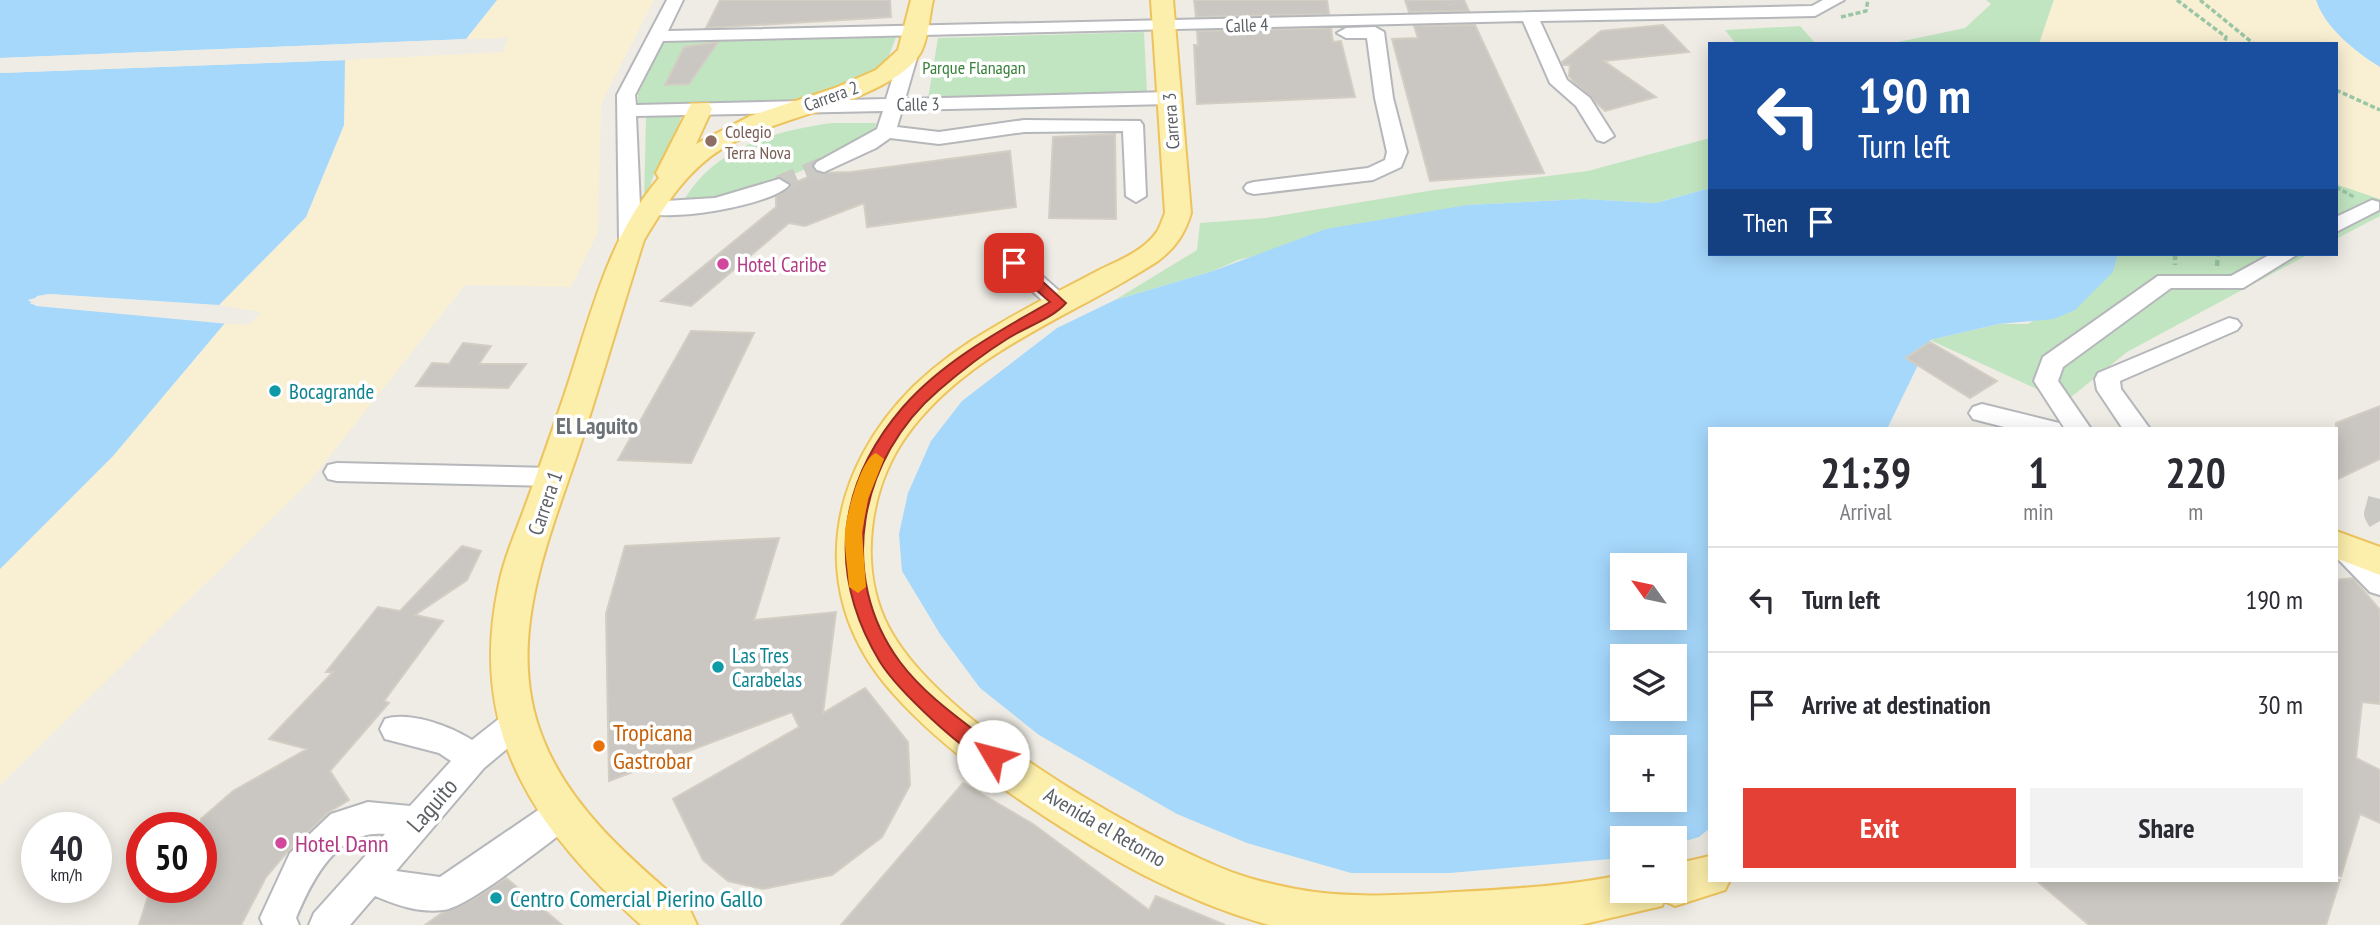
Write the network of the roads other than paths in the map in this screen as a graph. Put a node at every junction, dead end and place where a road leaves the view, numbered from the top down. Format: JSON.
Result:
{"nodes":[{"id":1,"x":675,"y":0,"type":"edge"},
{"id":2,"x":922,"y":0,"type":"edge"},
{"id":3,"x":1162,"y":0,"type":"edge"},
{"id":4,"x":1393,"y":0,"type":"edge"},
{"id":5,"x":1836,"y":0,"type":"edge"},
{"id":6,"x":1636,"y":6,"type":"edge"},
{"id":7,"x":1529,"y":16,"type":"junction"},
{"id":8,"x":1400,"y":20,"type":"junction"},
{"id":9,"x":1335,"y":27,"type":"junction"},
{"id":10,"x":1165,"y":30,"type":"junction"},
{"id":11,"x":656,"y":36,"type":"junction"},
{"id":12,"x":912,"y":43,"type":"junction"},
{"id":13,"x":1170,"y":98,"type":"junction"},
{"id":14,"x":1028,"y":101,"type":"junction"},
{"id":15,"x":894,"y":104,"type":"junction"},
{"id":16,"x":802,"y":107,"type":"junction"},
{"id":17,"x":699,"y":109,"type":"junction"},
{"id":18,"x":624,"y":111,"type":"junction"},
{"id":19,"x":1024,"y":126,"type":"junction"},
{"id":20,"x":886,"y":132,"type":"junction"},
{"id":21,"x":1604,"y":136,"type":"dead end"},
{"id":22,"x":824,"y":166,"type":"tunnel mouth"},
{"id":23,"x":779,"y":185,"type":"tunnel mouth"},
{"id":24,"x":1254,"y":188,"type":"dead end"},
{"id":25,"x":1136,"y":196,"type":"dead end"},
{"id":26,"x":654,"y":199,"type":"junction"},
{"id":27,"x":2372,"y":206,"type":"dead end"},
{"id":28,"x":2338,"y":225,"type":"edge"},
{"id":29,"x":630,"y":240,"type":"junction"},
{"id":30,"x":1166,"y":240,"type":"joint"},
{"id":31,"x":2283,"y":256,"type":"edge"},
{"id":32,"x":1014,"y":263,"type":"dead end"},
{"id":33,"x":1059,"y":303,"type":"junction"},
{"id":34,"x":2229,"y":325,"type":"dead end"},
{"id":35,"x":1982,"y":413,"type":"dead end"},
{"id":36,"x":2042,"y":427,"type":"edge"},
{"id":37,"x":2077,"y":427,"type":"edge"},
{"id":38,"x":2136,"y":427,"type":"edge"},
{"id":39,"x":337,"y":472,"type":"dead end"},
{"id":40,"x":554,"y":477,"type":"junction"},
{"id":41,"x":2340,"y":546,"type":"edge"},
{"id":42,"x":2380,"y":561,"type":"edge"},
{"id":43,"x":2380,"y":584,"type":"edge"},
{"id":44,"x":516,"y":723,"type":"junction"},
{"id":45,"x":396,"y":729,"type":"dead end"},
{"id":46,"x":472,"y":758,"type":"junction"},
{"id":47,"x":562,"y":813,"type":"junction"},
{"id":48,"x":418,"y":822,"type":"junction"},
{"id":49,"x":370,"y":877,"type":"junction"},
{"id":50,"x":1708,"y":877,"type":"edge"},
{"id":51,"x":1687,"y":882,"type":"edge"},
{"id":52,"x":1610,"y":898,"type":"edge"},
{"id":53,"x":281,"y":925,"type":"edge"},
{"id":54,"x":327,"y":925,"type":"edge"},
{"id":55,"x":674,"y":925,"type":"edge"}],
"edges":[{"from":1,"to":11,"type":"street","name":"Carrera 1"},
{"from":2,"to":12,"type":"main road"},
{"from":3,"to":10,"type":"main road","name":"Carrera 3"},
{"from":4,"to":8,"type":"street"},
{"from":5,"to":6,"type":"street"},
{"from":6,"to":7,"type":"street"},
{"from":7,"to":8,"type":"street"},
{"from":7,"to":21,"type":"street"},
{"from":8,"to":9,"type":"street"},
{"from":9,"to":10,"type":"street"},
{"from":9,"to":24,"type":"street"},
{"from":10,"to":12,"type":"street"},
{"from":10,"to":13,"type":"main road","name":"Carrera 3"},
{"from":11,"to":12,"type":"street"},
{"from":11,"to":18,"type":"street","name":"Carrera 1"},
{"from":12,"to":15,"type":"street"},
{"from":12,"to":16,"type":"main road","name":"Carrera 2"},
{"from":13,"to":14,"type":"street","name":"Calle 3"},
{"from":13,"to":30,"type":"main road","name":"Carrera 3"},
{"from":14,"to":15,"type":"street","name":"Calle 3"},
{"from":14,"to":19,"type":"street"},
{"from":15,"to":16,"type":"street","name":"Calle 3"},
{"from":15,"to":20,"type":"street"},
{"from":16,"to":17,"type":"street","name":"Calle 3"},
{"from":16,"to":26,"type":"main road","name":"Carrera 2"},
{"from":17,"to":18,"type":"street","name":"Calle 3"},
{"from":17,"to":26,"type":"main road"},
{"from":18,"to":29,"type":"street","name":"Carrera 1"},
{"from":19,"to":20,"type":"street"},
{"from":19,"to":25,"type":"street"},
{"from":20,"to":22,"type":"street"},
{"from":23,"to":26,"type":"street"},
{"from":26,"to":29,"type":"main road","name":"Carrera 2"},
{"from":27,"to":28,"type":"street"},
{"from":29,"to":40,"type":"main road","name":"Carrera 1"},
{"from":30,"to":33,"type":"main road","name":"Avenida el Retorno"},
{"from":31,"to":37,"type":"street"},
{"from":32,"to":33,"type":"street"},
{"from":33,"to":52,"type":"main road","name":"Avenida el Retorno"},
{"from":34,"to":38,"type":"street"},
{"from":35,"to":36,"type":"street"},
{"from":39,"to":40,"type":"street"},
{"from":40,"to":44,"type":"main road","name":"Carrera 1"},
{"from":41,"to":42,"type":"main road"},
{"from":41,"to":43,"type":"street"},
{"from":44,"to":46,"type":"street","name":"Laguito"},
{"from":44,"to":47,"type":"main road","name":"Carrera 1"},
{"from":45,"to":46,"type":"street"},
{"from":46,"to":48,"type":"street","name":"Laguito"},
{"from":47,"to":49,"type":"street"},
{"from":47,"to":55,"type":"main road","name":"Carrera 1"},
{"from":48,"to":49,"type":"street","name":"Laguito"},
{"from":48,"to":53,"type":"street"},
{"from":49,"to":54,"type":"street","name":"Laguito"},
{"from":50,"to":51,"type":"main road"}]}
